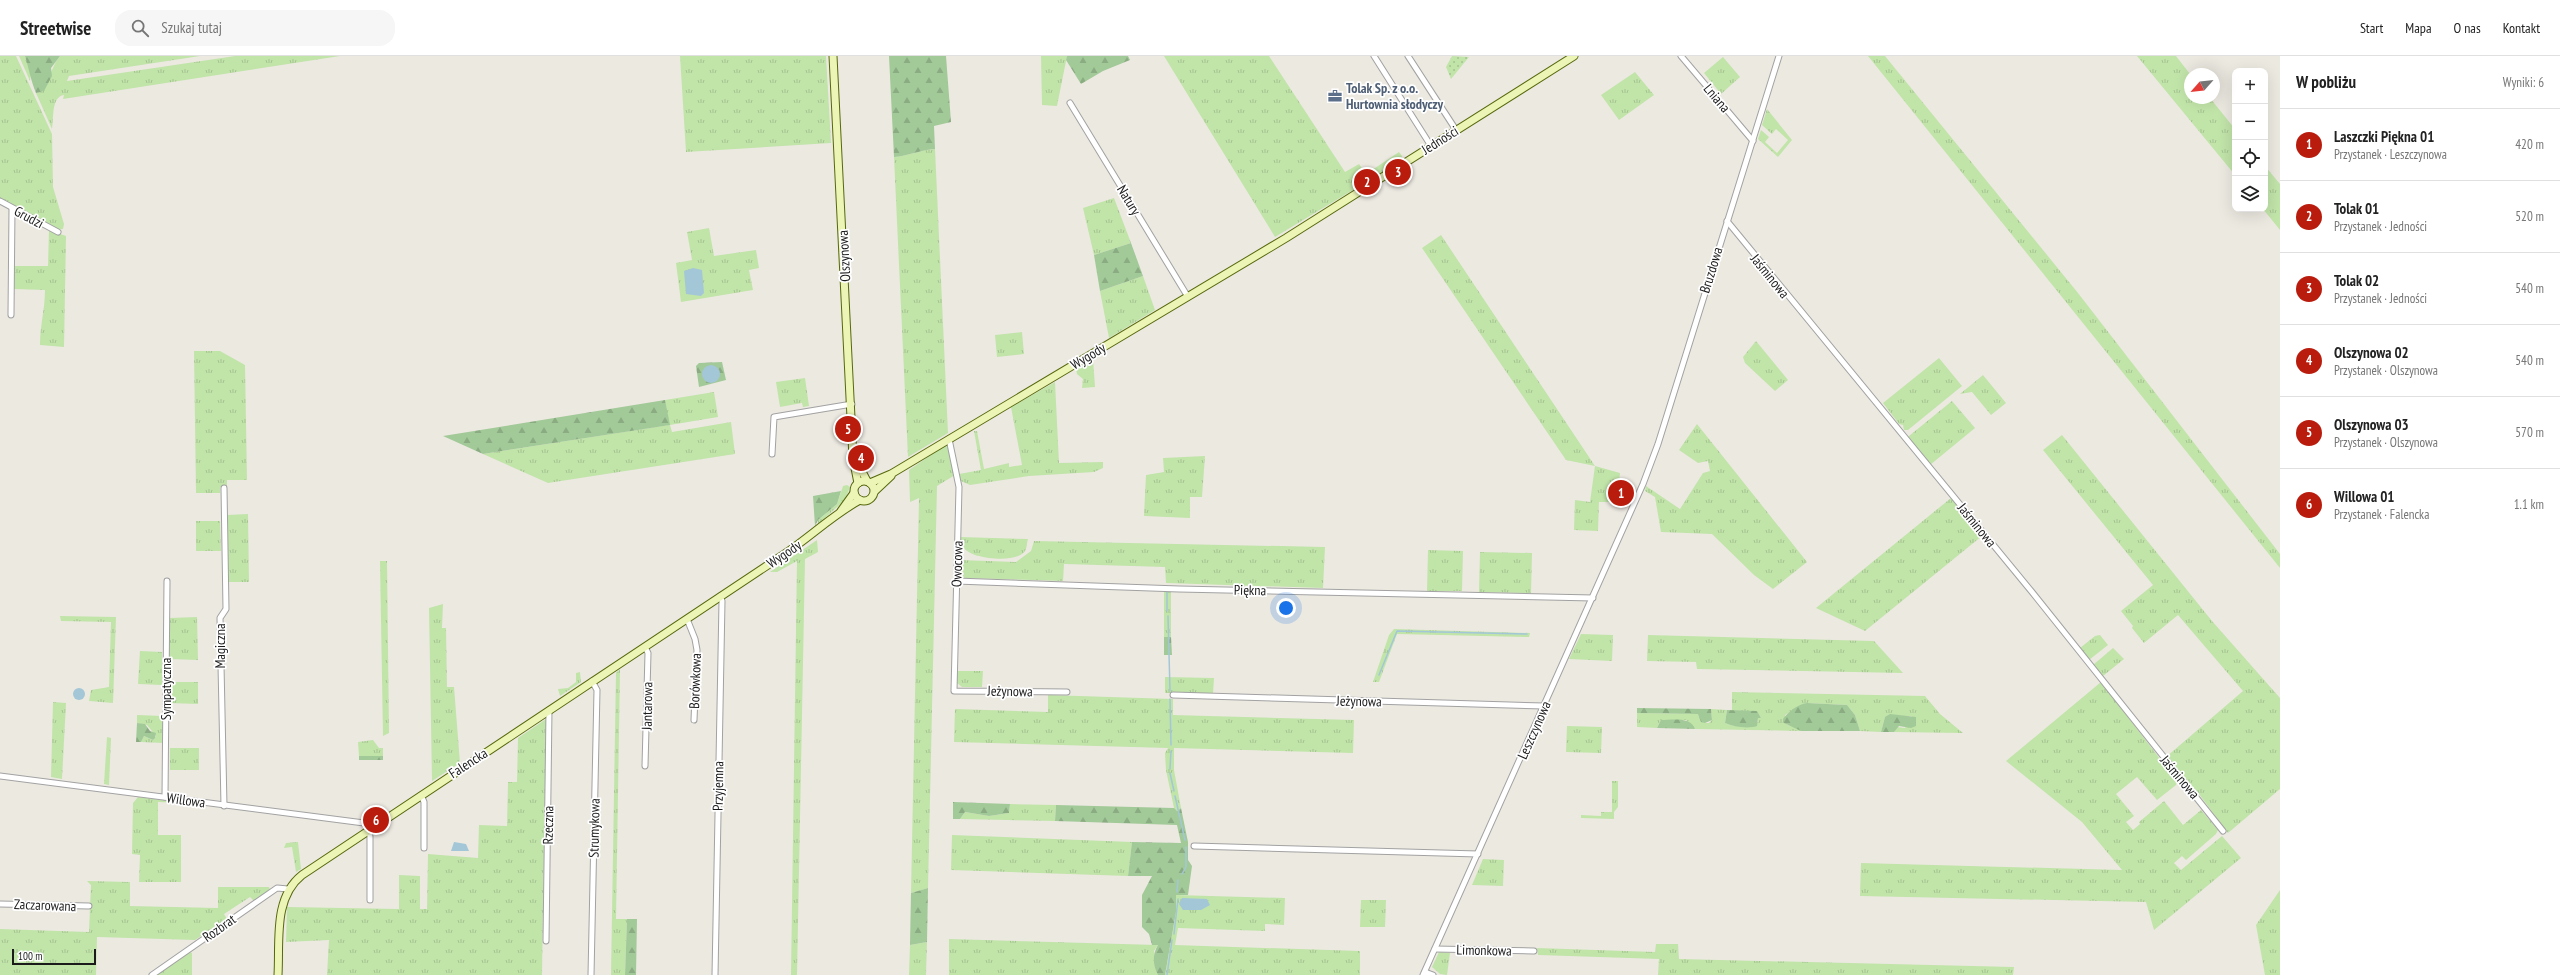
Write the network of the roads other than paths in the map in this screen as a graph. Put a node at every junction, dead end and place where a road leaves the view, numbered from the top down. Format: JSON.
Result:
{"nodes":[{"id":1,"x":833,"y":56,"type":"edge"},
{"id":2,"x":1374,"y":56,"type":"edge"},
{"id":3,"x":1408,"y":56,"type":"edge"},
{"id":4,"x":1574,"y":56,"type":"edge"},
{"id":5,"x":1681,"y":56,"type":"edge"},
{"id":6,"x":1779,"y":56,"type":"edge"},
{"id":7,"x":1070,"y":103,"type":"dead end"},
{"id":8,"x":1456,"y":130,"type":"junction"},
{"id":9,"x":1753,"y":140,"type":"junction"},
{"id":10,"x":1431,"y":146,"type":"junction"},
{"id":11,"x":0,"y":201,"type":"edge"},
{"id":12,"x":12,"y":208,"type":"junction"},
{"id":13,"x":1726,"y":222,"type":"junction"},
{"id":14,"x":58,"y":232,"type":"dead end"},
{"id":15,"x":1286,"y":238,"type":"joint"},
{"id":16,"x":1188,"y":297,"type":"junction"},
{"id":17,"x":11,"y":315,"type":"dead end"},
{"id":18,"x":852,"y":404,"type":"junction"},
{"id":19,"x":949,"y":439,"type":"junction"},
{"id":20,"x":772,"y":454,"type":"dead end"},
{"id":21,"x":854,"y":456,"type":"junction"},
{"id":22,"x":891,"y":474,"type":"junction"},
{"id":23,"x":868,"y":482,"type":"junction"},
{"id":24,"x":858,"y":483,"type":"junction"},
{"id":25,"x":1643,"y":484,"type":"joint"},
{"id":26,"x":224,"y":488,"type":"dead end"},
{"id":27,"x":875,"y":491,"type":"junction"},
{"id":28,"x":854,"y":493,"type":"junction"},
{"id":29,"x":860,"y":500,"type":"junction"},
{"id":30,"x":841,"y":511,"type":"junction"},
{"id":31,"x":167,"y":581,"type":"dead end"},
{"id":32,"x":956,"y":581,"type":"junction"},
{"id":33,"x":722,"y":595,"type":"junction"},
{"id":34,"x":1593,"y":598,"type":"junction"},
{"id":35,"x":687,"y":618,"type":"junction"},
{"id":36,"x":645,"y":647,"type":"junction"},
{"id":37,"x":592,"y":681,"type":"junction"},
{"id":38,"x":954,"y":691,"type":"joint"},
{"id":39,"x":1067,"y":692,"type":"dead end"},
{"id":40,"x":1173,"y":695,"type":"dead end"},
{"id":41,"x":1544,"y":706,"type":"junction"},
{"id":42,"x":549,"y":710,"type":"junction"},
{"id":43,"x":694,"y":720,"type":"dead end"},
{"id":44,"x":646,"y":766,"type":"dead end"},
{"id":45,"x":0,"y":776,"type":"edge"},
{"id":46,"x":422,"y":794,"type":"junction"},
{"id":47,"x":164,"y":797,"type":"junction"},
{"id":48,"x":224,"y":806,"type":"junction"},
{"id":49,"x":369,"y":830,"type":"junction"},
{"id":50,"x":2223,"y":832,"type":"dead end"},
{"id":51,"x":1194,"y":846,"type":"dead end"},
{"id":52,"x":424,"y":848,"type":"dead end"},
{"id":53,"x":1478,"y":854,"type":"junction"},
{"id":54,"x":288,"y":889,"type":"junction"},
{"id":55,"x":370,"y":900,"type":"dead end"},
{"id":56,"x":0,"y":904,"type":"edge"},
{"id":57,"x":90,"y":906,"type":"dead end"},
{"id":58,"x":546,"y":940,"type":"dead end"},
{"id":59,"x":1435,"y":949,"type":"junction"},
{"id":60,"x":1534,"y":951,"type":"dead end"},
{"id":61,"x":1424,"y":973,"type":"edge"},
{"id":62,"x":152,"y":975,"type":"edge"},
{"id":63,"x":278,"y":975,"type":"edge"},
{"id":64,"x":591,"y":975,"type":"edge"},
{"id":65,"x":715,"y":975,"type":"edge"},
{"id":66,"x":1433,"y":975,"type":"edge"}],
"edges":[{"from":1,"to":18,"type":"street","name":"Olszynowa"},
{"from":2,"to":10,"type":"street"},
{"from":3,"to":8,"type":"street"},
{"from":4,"to":8,"type":"street","name":"Jedności"},
{"from":5,"to":9,"type":"street","name":"Lniana"},
{"from":6,"to":9,"type":"street","name":"Bruzdowa"},
{"from":7,"to":16,"type":"street","name":"Natury"},
{"from":8,"to":10,"type":"street","name":"Jedności"},
{"from":9,"to":13,"type":"street","name":"Bruzdowa"},
{"from":10,"to":15,"type":"street","name":"Jedności"},
{"from":11,"to":12,"type":"street","name":"Grudzi"},
{"from":12,"to":14,"type":"street","name":"Grudzi"},
{"from":12,"to":17,"type":"street"},
{"from":13,"to":25,"type":"street","name":"Bruzdowa"},
{"from":13,"to":50,"type":"street","name":"Jaśminowa"},
{"from":15,"to":16,"type":"street","name":"Wygody"},
{"from":16,"to":19,"type":"street","name":"Wygody"},
{"from":18,"to":20,"type":"street"},
{"from":18,"to":21,"type":"street","name":"Olszynowa"},
{"from":19,"to":22,"type":"street","name":"Wygody"},
{"from":19,"to":32,"type":"street","name":"Owocowa"},
{"from":21,"to":23,"type":"street","name":"Olszynowa"},
{"from":21,"to":24,"type":"street","name":"Olszynowa"},
{"from":22,"to":23,"type":"street","name":"Wygody"},
{"from":22,"to":27,"type":"street","name":"Wygody"},
{"from":23,"to":24,"type":"street"},
{"from":23,"to":27,"type":"street"},
{"from":24,"to":28,"type":"street"},
{"from":25,"to":34,"type":"street","name":"Leszczynowa"},
{"from":26,"to":48,"type":"street","name":"Magiczna"},
{"from":27,"to":29,"type":"street"},
{"from":28,"to":29,"type":"street"},
{"from":28,"to":30,"type":"street","name":"Wygody"},
{"from":29,"to":30,"type":"street","name":"Wygody"},
{"from":30,"to":33,"type":"street","name":"Wygody"},
{"from":31,"to":47,"type":"street","name":"Sympatyczna"},
{"from":32,"to":34,"type":"street","name":"Piękna"},
{"from":32,"to":38,"type":"street","name":"Owocowa"},
{"from":33,"to":35,"type":"street","name":"Falencka"},
{"from":33,"to":65,"type":"street","name":"Przyjemna"},
{"from":34,"to":41,"type":"street","name":"Leszczynowa"},
{"from":35,"to":36,"type":"street","name":"Falencka"},
{"from":35,"to":43,"type":"street","name":"Borówkowa"},
{"from":36,"to":37,"type":"street","name":"Falencka"},
{"from":36,"to":44,"type":"street","name":"Jantarowa"},
{"from":37,"to":42,"type":"street","name":"Falencka"},
{"from":37,"to":64,"type":"street","name":"Strumykowa"},
{"from":38,"to":39,"type":"street","name":"Jeżynowa"},
{"from":40,"to":41,"type":"street","name":"Jeżynowa"},
{"from":41,"to":53,"type":"street","name":"Leszczynowa"},
{"from":42,"to":46,"type":"street","name":"Falencka"},
{"from":42,"to":58,"type":"street","name":"Rzeczna"},
{"from":45,"to":47,"type":"street","name":"Willowa"},
{"from":46,"to":49,"type":"street","name":"Falencka"},
{"from":46,"to":52,"type":"street"},
{"from":47,"to":48,"type":"street","name":"Willowa"},
{"from":48,"to":49,"type":"street","name":"Willowa"},
{"from":49,"to":54,"type":"street","name":"Falencka"},
{"from":49,"to":55,"type":"street"},
{"from":51,"to":53,"type":"street"},
{"from":53,"to":59,"type":"street","name":"Leszczynowa"},
{"from":54,"to":62,"type":"street","name":"Rozbrat"},
{"from":54,"to":63,"type":"street","name":"Falencka"},
{"from":56,"to":57,"type":"street","name":"Zaczarowana"},
{"from":59,"to":60,"type":"street","name":"Limonkowa"},
{"from":59,"to":61,"type":"street","name":"Leszczynowa"},
{"from":61,"to":66,"type":"street"}]}
